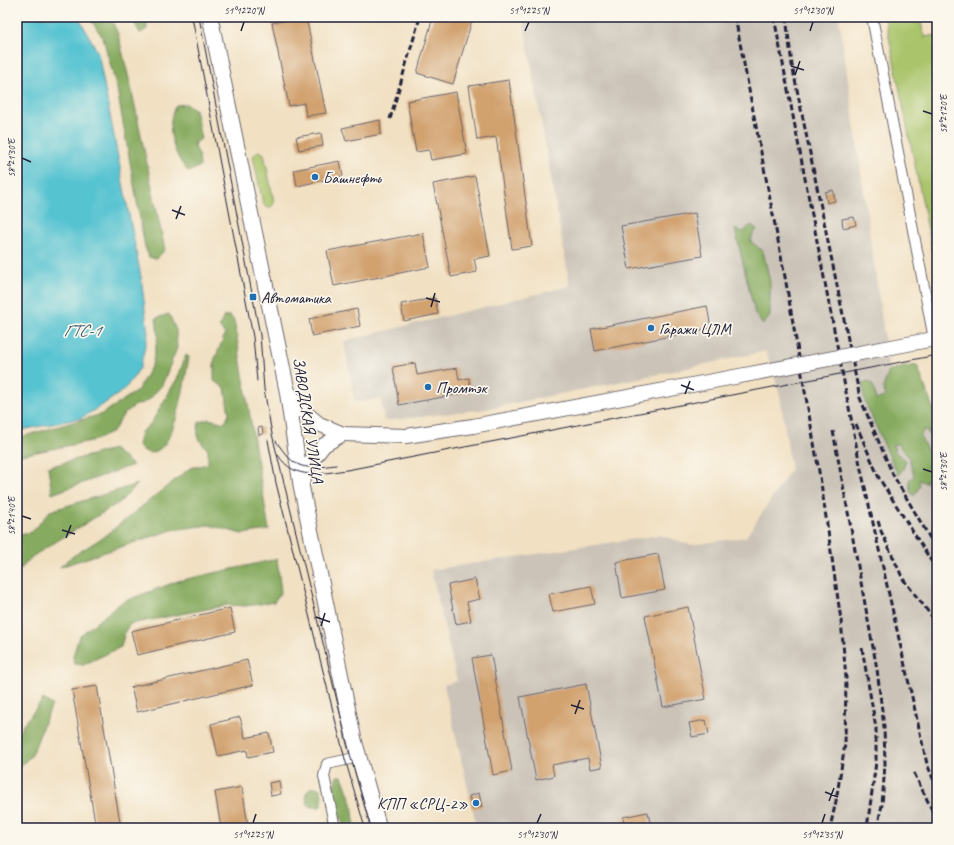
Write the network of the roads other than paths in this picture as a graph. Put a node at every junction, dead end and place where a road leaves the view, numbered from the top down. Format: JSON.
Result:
{"nodes":[{"id":1,"x":210,"y":17,"type":"edge"},
{"id":2,"x":872,"y":17,"type":"edge"},
{"id":3,"x":934,"y":339,"type":"joint"},
{"id":4,"x":287,"y":390,"type":"junction"},
{"id":5,"x":343,"y":434,"type":"junction"},
{"id":6,"x":301,"y":485,"type":"junction"},
{"id":7,"x":359,"y":757,"type":"junction"},
{"id":8,"x":335,"y":828,"type":"edge"},
{"id":9,"x":379,"y":828,"type":"edge"}],
"edges":[{"from":1,"to":4,"type":"main road","name":"ЗАВОДСКАЯ УЛИЦА"},
{"from":2,"to":3,"type":"street"},
{"from":3,"to":5,"type":"street","bridge":true},
{"from":4,"to":5,"type":"street"},
{"from":4,"to":6,"type":"main road","name":"ЗАВОДСКАЯ УЛИЦА"},
{"from":5,"to":6,"type":"street"},
{"from":6,"to":7,"type":"main road","name":"ЗАВОДСКАЯ УЛИЦА"},
{"from":7,"to":8,"type":"street"},
{"from":7,"to":9,"type":"main road","name":"ЗАВОДСКАЯ УЛИЦА"}]}
